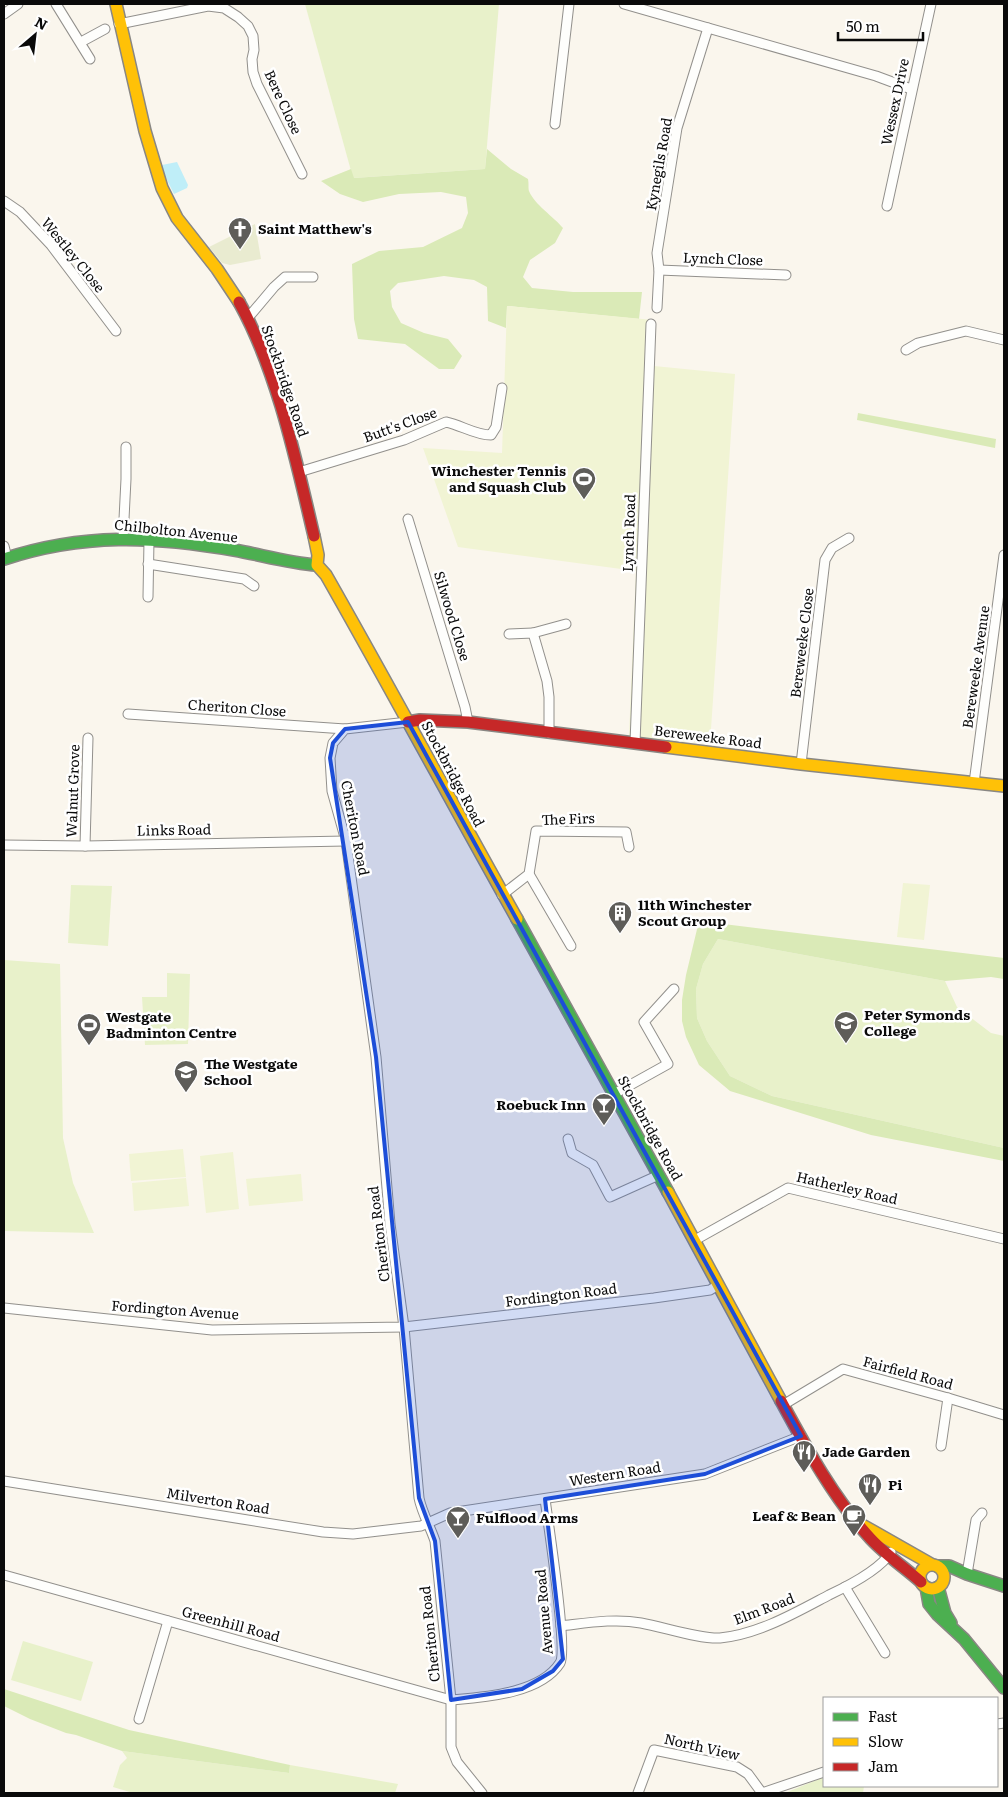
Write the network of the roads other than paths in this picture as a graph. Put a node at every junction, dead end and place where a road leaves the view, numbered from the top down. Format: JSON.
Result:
{"nodes":[{"id":1,"x":18,"y":4,"type":"edge"},
{"id":2,"x":56,"y":4,"type":"edge"},
{"id":3,"x":116,"y":4,"type":"edge"},
{"id":4,"x":569,"y":4,"type":"edge"},
{"id":5,"x":624,"y":4,"type":"edge"},
{"id":6,"x":931,"y":4,"type":"edge"},
{"id":7,"x":4,"y":14,"type":"edge"},
{"id":8,"x":119,"y":24,"type":"junction"},
{"id":9,"x":708,"y":28,"type":"junction"},
{"id":10,"x":105,"y":29,"type":"dead end"},
{"id":11,"x":81,"y":42,"type":"junction"},
{"id":12,"x":90,"y":59,"type":"dead end"},
{"id":13,"x":912,"y":89,"type":"junction"},
{"id":14,"x":555,"y":124,"type":"dead end"},
{"id":15,"x":302,"y":174,"type":"dead end"},
{"id":16,"x":4,"y":201,"type":"edge"},
{"id":17,"x":887,"y":206,"type":"dead end"},
{"id":18,"x":659,"y":270,"type":"junction"},
{"id":19,"x":786,"y":275,"type":"dead end"},
{"id":20,"x":313,"y":277,"type":"dead end"},
{"id":21,"x":657,"y":308,"type":"dead end"},
{"id":22,"x":248,"y":319,"type":"junction"},
{"id":23,"x":651,"y":324,"type":"dead end"},
{"id":24,"x":116,"y":331,"type":"dead end"},
{"id":25,"x":1004,"y":340,"type":"edge"},
{"id":26,"x":906,"y":350,"type":"dead end"},
{"id":27,"x":502,"y":388,"type":"dead end"},
{"id":28,"x":126,"y":447,"type":"dead end"},
{"id":29,"x":299,"y":472,"type":"junction"},
{"id":30,"x":408,"y":519,"type":"dead end"},
{"id":31,"x":849,"y":538,"type":"dead end"},
{"id":32,"x":122,"y":539,"type":"junction"},
{"id":33,"x":149,"y":540,"type":"junction"},
{"id":34,"x":5,"y":554,"type":"edge"},
{"id":35,"x":1004,"y":554,"type":"edge"},
{"id":36,"x":148,"y":564,"type":"junction"},
{"id":37,"x":317,"y":565,"type":"junction"},
{"id":38,"x":1003,"y":583,"type":"edge"},
{"id":39,"x":254,"y":586,"type":"dead end"},
{"id":40,"x":148,"y":597,"type":"dead end"},
{"id":41,"x":566,"y":624,"type":"dead end"},
{"id":42,"x":533,"y":633,"type":"junction"},
{"id":43,"x":509,"y":634,"type":"dead end"},
{"id":44,"x":128,"y":714,"type":"dead end"},
{"id":45,"x":408,"y":722,"type":"junction"},
{"id":46,"x":468,"y":722,"type":"junction"},
{"id":47,"x":345,"y":729,"type":"junction"},
{"id":48,"x":549,"y":733,"type":"junction"},
{"id":49,"x":88,"y":738,"type":"dead end"},
{"id":50,"x":635,"y":743,"type":"junction"},
{"id":51,"x":801,"y":764,"type":"junction"},
{"id":52,"x":974,"y":783,"type":"junction"},
{"id":53,"x":1004,"y":786,"type":"edge"},
{"id":54,"x":346,"y":841,"type":"junction"},
{"id":55,"x":4,"y":845,"type":"edge"},
{"id":56,"x":85,"y":846,"type":"junction"},
{"id":57,"x":629,"y":847,"type":"dead end"},
{"id":58,"x":529,"y":874,"type":"junction"},
{"id":59,"x":502,"y":895,"type":"junction"},
{"id":60,"x":570,"y":946,"type":"dead end"},
{"id":61,"x":674,"y":989,"type":"dead end"},
{"id":62,"x":614,"y":1094,"type":"junction"},
{"id":63,"x":568,"y":1139,"type":"dead end"},
{"id":64,"x":658,"y":1175,"type":"junction"},
{"id":65,"x":1004,"y":1238,"type":"edge"},
{"id":66,"x":695,"y":1240,"type":"junction"},
{"id":67,"x":718,"y":1285,"type":"junction"},
{"id":68,"x":4,"y":1308,"type":"edge"},
{"id":69,"x":404,"y":1327,"type":"junction"},
{"id":70,"x":948,"y":1398,"type":"junction"},
{"id":71,"x":783,"y":1405,"type":"junction"},
{"id":72,"x":1004,"y":1415,"type":"edge"},
{"id":73,"x":801,"y":1436,"type":"junction"},
{"id":74,"x":941,"y":1446,"type":"dead end"},
{"id":75,"x":4,"y":1481,"type":"edge"},
{"id":76,"x":545,"y":1499,"type":"junction"},
{"id":77,"x":982,"y":1513,"type":"dead end"},
{"id":78,"x":860,"y":1523,"type":"junction"},
{"id":79,"x":429,"y":1524,"type":"junction"},
{"id":80,"x":896,"y":1544,"type":"junction"},
{"id":81,"x":889,"y":1556,"type":"junction"},
{"id":82,"x":934,"y":1565,"type":"junction"},
{"id":83,"x":968,"y":1574,"type":"junction"},
{"id":84,"x":4,"y":1576,"type":"edge"},
{"id":85,"x":932,"y":1584,"type":"junction"},
{"id":86,"x":1004,"y":1586,"type":"edge"},
{"id":87,"x":845,"y":1587,"type":"junction"},
{"id":88,"x":168,"y":1621,"type":"junction"},
{"id":89,"x":561,"y":1626,"type":"junction"},
{"id":90,"x":885,"y":1652,"type":"dead end"},
{"id":91,"x":1004,"y":1688,"type":"edge"},
{"id":92,"x":451,"y":1700,"type":"junction"},
{"id":93,"x":139,"y":1719,"type":"dead end"},
{"id":94,"x":823,"y":1772,"type":"edge"},
{"id":95,"x":482,"y":1793,"type":"edge"},
{"id":96,"x":638,"y":1793,"type":"edge"},
{"id":97,"x":762,"y":1793,"type":"edge"}],
"edges":[{"from":1,"to":7,"type":"street"},
{"from":2,"to":11,"type":"street"},
{"from":3,"to":8,"type":"main road","name":"Stockbridge Road"},
{"from":4,"to":14,"type":"street"},
{"from":5,"to":9,"type":"street"},
{"from":6,"to":13,"type":"street","name":"Wessex Drive"},
{"from":8,"to":15,"type":"street","name":"Bere Close"},
{"from":8,"to":22,"type":"main road","name":"Stockbridge Road"},
{"from":9,"to":13,"type":"street"},
{"from":9,"to":18,"type":"street","name":"Kynegils Road"},
{"from":10,"to":11,"type":"street"},
{"from":11,"to":12,"type":"street"},
{"from":13,"to":17,"type":"street","name":"Wessex Drive"},
{"from":16,"to":24,"type":"street","name":"Westley Close"},
{"from":18,"to":19,"type":"street","name":"Lynch Close"},
{"from":18,"to":21,"type":"street","name":"Kynegils Road"},
{"from":20,"to":22,"type":"street"},
{"from":22,"to":29,"type":"main road","name":"Stockbridge Road"},
{"from":23,"to":50,"type":"street","name":"Lynch Road"},
{"from":25,"to":26,"type":"street"},
{"from":27,"to":29,"type":"street","name":"Butt's Close"},
{"from":28,"to":32,"type":"street"},
{"from":29,"to":37,"type":"main road","name":"Stockbridge Road"},
{"from":30,"to":46,"type":"street","name":"Silwood Close"},
{"from":31,"to":51,"type":"street","name":"Bereweeke Close"},
{"from":32,"to":33,"type":"main road","name":"Chilbolton Avenue"},
{"from":32,"to":34,"type":"main road","name":"Chilbolton Avenue"},
{"from":33,"to":36,"type":"street"},
{"from":33,"to":37,"type":"main road","name":"Chilbolton Avenue"},
{"from":35,"to":38,"type":"street","name":"Bereweeke Avenue"},
{"from":36,"to":39,"type":"street"},
{"from":36,"to":40,"type":"street"},
{"from":37,"to":45,"type":"main road","name":"Stockbridge Road"},
{"from":38,"to":52,"type":"street","name":"Bereweeke Avenue"},
{"from":41,"to":42,"type":"street"},
{"from":42,"to":43,"type":"street"},
{"from":42,"to":48,"type":"street"},
{"from":44,"to":47,"type":"street","name":"Cheriton Close"},
{"from":45,"to":46,"type":"main road","name":"Bereweeke Road"},
{"from":45,"to":47,"type":"street"},
{"from":45,"to":59,"type":"main road","name":"Stockbridge Road"},
{"from":46,"to":48,"type":"main road","name":"Bereweeke Road"},
{"from":47,"to":54,"type":"street","name":"Cheriton Road"},
{"from":48,"to":50,"type":"main road","name":"Bereweeke Road"},
{"from":49,"to":56,"type":"street","name":"Walnut Grove"},
{"from":50,"to":51,"type":"main road","name":"Bereweeke Road"},
{"from":51,"to":52,"type":"main road","name":"Bereweeke Road"},
{"from":52,"to":53,"type":"main road","name":"Bereweeke Road"},
{"from":54,"to":56,"type":"street","name":"Links Road"},
{"from":54,"to":69,"type":"street","name":"Cheriton Road"},
{"from":55,"to":56,"type":"street","name":"Links Road"},
{"from":57,"to":58,"type":"street","name":"The Firs"},
{"from":58,"to":59,"type":"street"},
{"from":58,"to":60,"type":"street"},
{"from":59,"to":62,"type":"main road","name":"Stockbridge Road"},
{"from":61,"to":62,"type":"street"},
{"from":62,"to":64,"type":"main road","name":"Stockbridge Road"},
{"from":63,"to":64,"type":"street"},
{"from":64,"to":66,"type":"main road","name":"Stockbridge Road"},
{"from":65,"to":66,"type":"street","name":"Hatherley Road"},
{"from":66,"to":67,"type":"main road","name":"Stockbridge Road"},
{"from":67,"to":69,"type":"street","name":"Fordington Road"},
{"from":67,"to":71,"type":"main road","name":"Stockbridge Road"},
{"from":68,"to":69,"type":"street","name":"Fordington Avenue"},
{"from":69,"to":79,"type":"street","name":"Cheriton Road"},
{"from":70,"to":71,"type":"street","name":"Fairfield Road"},
{"from":70,"to":72,"type":"street","name":"Fairfield Road"},
{"from":70,"to":74,"type":"street"},
{"from":71,"to":73,"type":"main road","name":"Stockbridge Road"},
{"from":73,"to":76,"type":"street","name":"Western Road"},
{"from":73,"to":78,"type":"main road","name":"Stockbridge Road"},
{"from":75,"to":79,"type":"street","name":"Milverton Road"},
{"from":76,"to":79,"type":"street","name":"Western Road"},
{"from":76,"to":89,"type":"street","name":"Avenue Road"},
{"from":77,"to":83,"type":"street"},
{"from":78,"to":80,"type":"main road","name":"Stockbridge Road"},
{"from":78,"to":81,"type":"main road","name":"Stockbridge Road"},
{"from":79,"to":92,"type":"street","name":"Cheriton Road"},
{"from":80,"to":81,"type":"street","name":"Elm Road"},
{"from":80,"to":82,"type":"main road","name":"Stockbridge Road"},
{"from":81,"to":85,"type":"main road","name":"Stockbridge Road"},
{"from":81,"to":87,"type":"street","name":"Elm Road"},
{"from":82,"to":83,"type":"main road","name":"Stockbridge Road"},
{"from":82,"to":85,"type":"main road"},
{"from":82,"to":85,"type":"main road"},
{"from":83,"to":85,"type":"main road"},
{"from":83,"to":86,"type":"main road","name":"Stockbridge Road"},
{"from":84,"to":88,"type":"street","name":"Greenhill Road"},
{"from":85,"to":91,"type":"main road"},
{"from":87,"to":89,"type":"street","name":"Elm Road"},
{"from":87,"to":90,"type":"street"},
{"from":88,"to":92,"type":"street","name":"Greenhill Road"},
{"from":88,"to":93,"type":"street"},
{"from":89,"to":92,"type":"street","name":"Avenue Road"},
{"from":92,"to":95,"type":"street","name":"Cheriton Road"},
{"from":94,"to":97,"type":"street"},
{"from":96,"to":97,"type":"street","name":"North View"}]}
